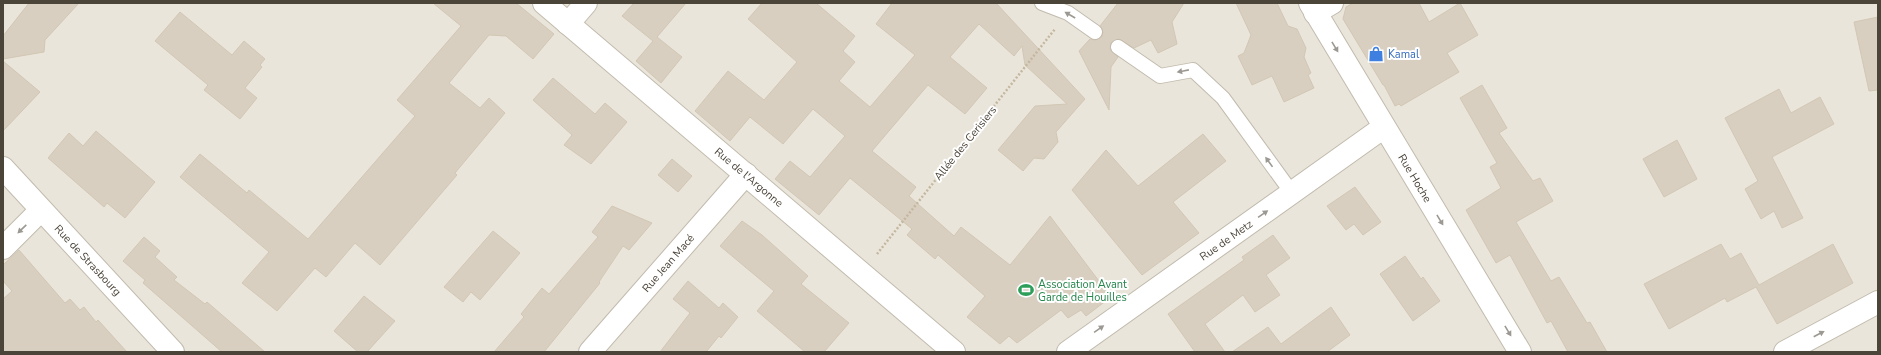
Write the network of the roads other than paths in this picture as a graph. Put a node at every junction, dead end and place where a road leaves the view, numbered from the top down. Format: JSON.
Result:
{"nodes":[{"id":1,"x":544,"y":3,"type":"edge"},
{"id":2,"x":586,"y":3,"type":"edge"},
{"id":3,"x":1042,"y":3,"type":"edge"},
{"id":4,"x":1319,"y":6,"type":"edge"},
{"id":5,"x":568,"y":24,"type":"junction"},
{"id":6,"x":1096,"y":32,"type":"dead end"},
{"id":7,"x":1118,"y":47,"type":"dead end"},
{"id":8,"x":1384,"y":127,"type":"junction"},
{"id":9,"x":3,"y":168,"type":"edge"},
{"id":10,"x":746,"y":174,"type":"junction"},
{"id":11,"x":1292,"y":193,"type":"junction"},
{"id":12,"x":41,"y":210,"type":"junction"},
{"id":13,"x":3,"y":248,"type":"edge"},
{"id":14,"x":1878,"y":302,"type":"edge"},
{"id":15,"x":173,"y":352,"type":"edge"},
{"id":16,"x":590,"y":352,"type":"edge"},
{"id":17,"x":954,"y":352,"type":"edge"},
{"id":18,"x":1068,"y":352,"type":"edge"},
{"id":19,"x":1520,"y":352,"type":"edge"},
{"id":20,"x":1785,"y":352,"type":"edge"}],
"edges":[{"from":1,"to":5,"type":"street","name":"Rue de l'Argonne"},
{"from":2,"to":5,"type":"street"},
{"from":6,"to":3,"type":"lane","one_way":true},
{"from":4,"to":8,"type":"street","name":"Rue Hoche","one_way":true},
{"from":5,"to":10,"type":"street","name":"Rue de l'Argonne"},
{"from":11,"to":7,"type":"lane","one_way":true},
{"from":8,"to":11,"type":"street","name":"Rue de Metz"},
{"from":8,"to":19,"type":"street","name":"Rue Hoche","one_way":true},
{"from":9,"to":12,"type":"street","name":"Rue de Strasbourg"},
{"from":10,"to":16,"type":"street","name":"Rue Jean Macé"},
{"from":10,"to":17,"type":"street","name":"Rue de l'Argonne"},
{"from":18,"to":11,"type":"street","name":"Rue de Metz","one_way":true},
{"from":12,"to":13,"type":"street","one_way":true},
{"from":12,"to":15,"type":"street","name":"Rue de Strasbourg"},
{"from":20,"to":14,"type":"street","one_way":true}]}
